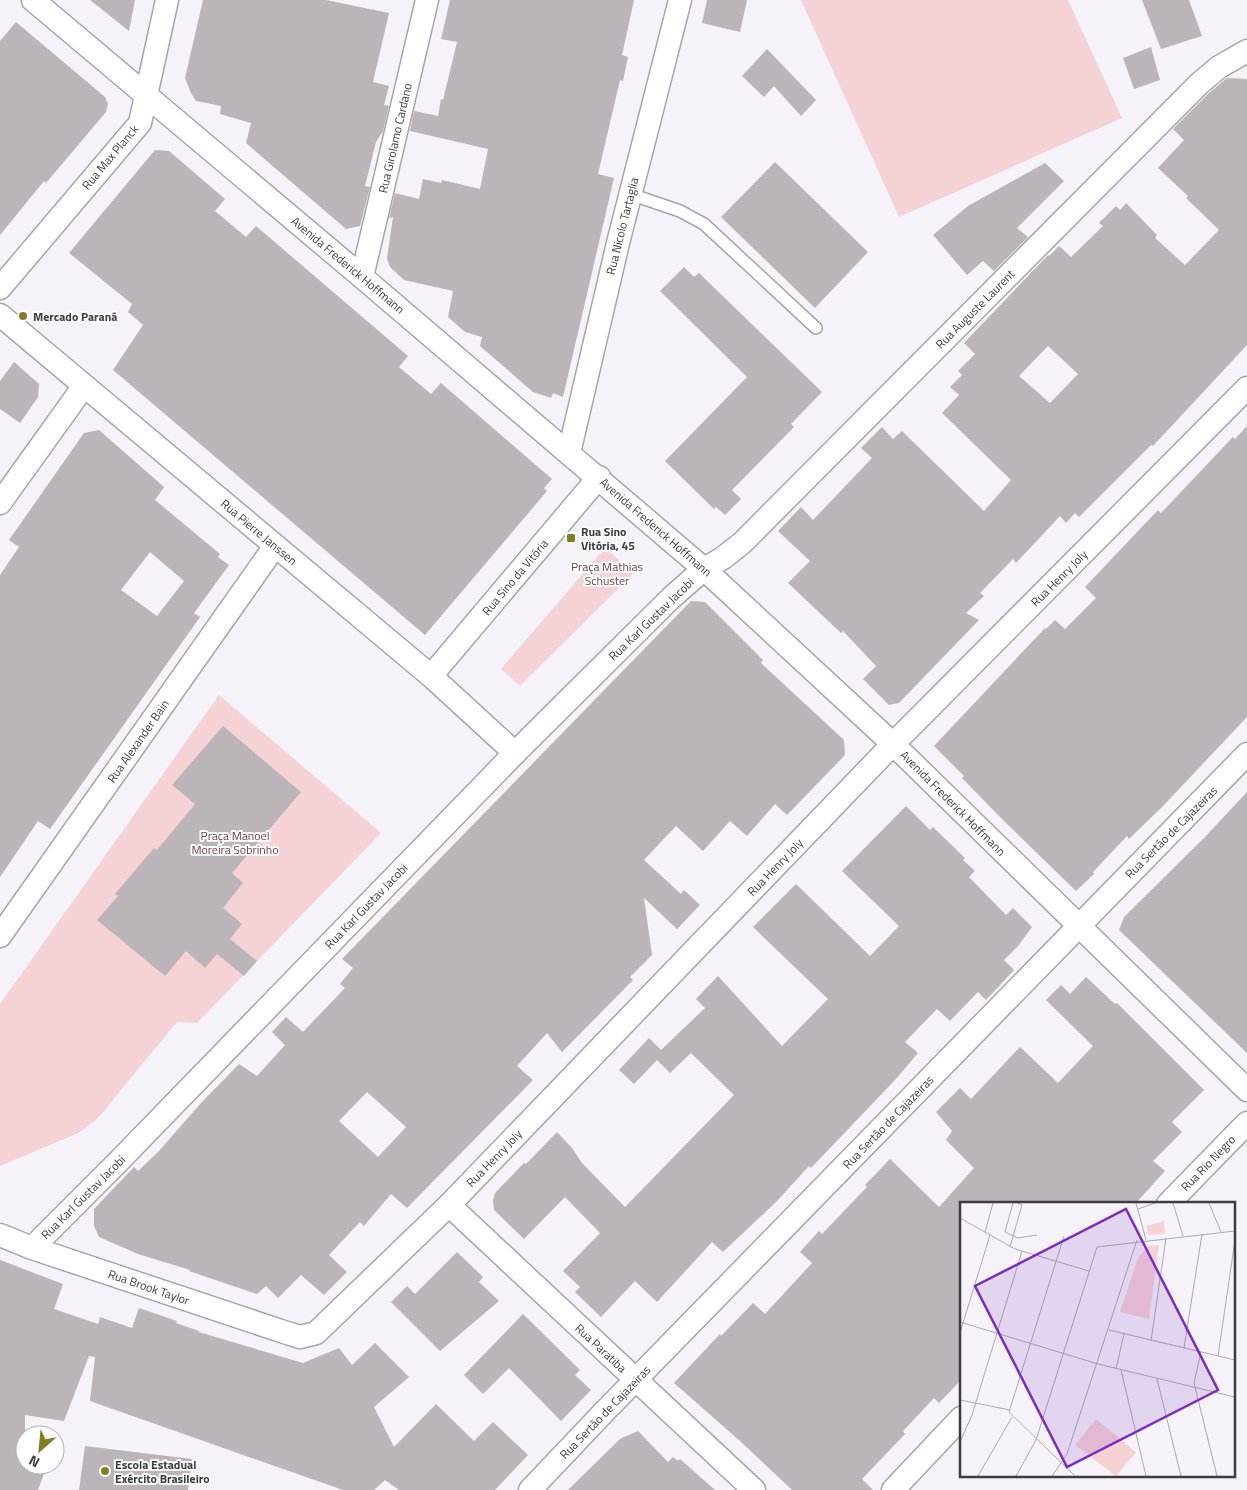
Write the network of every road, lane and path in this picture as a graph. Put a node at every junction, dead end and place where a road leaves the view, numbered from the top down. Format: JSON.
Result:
{"nodes":[{"id":1,"x":33,"y":0,"type":"edge"},
{"id":2,"x":167,"y":0,"type":"edge"},
{"id":3,"x":427,"y":0,"type":"edge"},
{"id":4,"x":680,"y":0,"type":"edge"},
{"id":5,"x":1247,"y":52,"type":"edge"},
{"id":6,"x":145,"y":95,"type":"junction"},
{"id":7,"x":630,"y":194,"type":"junction"},
{"id":8,"x":362,"y":277,"type":"junction"},
{"id":9,"x":0,"y":288,"type":"edge"},
{"id":10,"x":0,"y":315,"type":"edge"},
{"id":11,"x":816,"y":328,"type":"dead end"},
{"id":12,"x":84,"y":386,"type":"junction"},
{"id":13,"x":1247,"y":388,"type":"edge"},
{"id":14,"x":569,"y":453,"type":"junction"},
{"id":15,"x":599,"y":478,"type":"junction"},
{"id":16,"x":0,"y":503,"type":"edge"},
{"id":17,"x":275,"y":546,"type":"junction"},
{"id":18,"x":704,"y":569,"type":"junction"},
{"id":19,"x":431,"y":676,"type":"junction"},
{"id":20,"x":893,"y":744,"type":"junction"},
{"id":21,"x":515,"y":753,"type":"junction"},
{"id":22,"x":1247,"y":754,"type":"edge"},
{"id":23,"x":1078,"y":926,"type":"junction"},
{"id":24,"x":0,"y":936,"type":"edge"},
{"id":25,"x":1247,"y":1090,"type":"edge"},
{"id":26,"x":1247,"y":1123,"type":"edge"},
{"id":27,"x":1170,"y":1202,"type":"edge"},
{"id":28,"x":449,"y":1205,"type":"junction"},
{"id":29,"x":0,"y":1235,"type":"edge"},
{"id":30,"x":32,"y":1248,"type":"junction"},
{"id":31,"x":300,"y":1337,"type":"joint"},
{"id":32,"x":636,"y":1380,"type":"junction"},
{"id":33,"x":960,"y":1419,"type":"edge"},
{"id":34,"x":530,"y":1490,"type":"edge"},
{"id":35,"x":754,"y":1490,"type":"edge"},
{"id":36,"x":893,"y":1490,"type":"edge"}],
"edges":[{"from":1,"to":6,"type":"street","name":"Avenida Frederick Hoffmann"},
{"from":2,"to":6,"type":"street","name":"Rua Max Planck"},
{"from":3,"to":8,"type":"street","name":"Rua Girolamo Cardano"},
{"from":4,"to":7,"type":"street","name":"Rua Nicolo Tartaglia"},
{"from":5,"to":18,"type":"street","name":"Rua Auguste Laurent"},
{"from":6,"to":8,"type":"street","name":"Avenida Frederick Hoffmann"},
{"from":6,"to":9,"type":"street","name":"Rua Max Planck"},
{"from":7,"to":11,"type":"lane"},
{"from":7,"to":14,"type":"street","name":"Rua Nicolo Tartaglia"},
{"from":8,"to":14,"type":"street","name":"Avenida Frederick Hoffmann"},
{"from":10,"to":12,"type":"street","name":"Rua Pierre Janssen"},
{"from":12,"to":16,"type":"street"},
{"from":12,"to":17,"type":"street","name":"Rua Pierre Janssen"},
{"from":13,"to":20,"type":"street","name":"Rua Henry Joly"},
{"from":14,"to":15,"type":"street","name":"Avenida Frederick Hoffmann"},
{"from":15,"to":18,"type":"street","name":"Avenida Frederick Hoffmann"},
{"from":15,"to":19,"type":"street","name":"Rua Sino da Vitória"},
{"from":17,"to":19,"type":"street","name":"Rua Pierre Janssen"},
{"from":17,"to":24,"type":"street","name":"Rua Alexander Bain"},
{"from":18,"to":20,"type":"street","name":"Avenida Frederick Hoffmann"},
{"from":18,"to":21,"type":"street","name":"Rua Karl Gustav Jacobi"},
{"from":19,"to":21,"type":"street","name":"Rua Pierre Janssen"},
{"from":20,"to":23,"type":"street","name":"Avenida Frederick Hoffmann"},
{"from":20,"to":28,"type":"street","name":"Rua Henry Joly"},
{"from":21,"to":30,"type":"street","name":"Rua Karl Gustav Jacobi"},
{"from":22,"to":23,"type":"street","name":"Rua Sertão de Cajazeiras"},
{"from":23,"to":25,"type":"street","name":"Avenida Frederick Hoffmann"},
{"from":23,"to":32,"type":"street","name":"Rua Sertão de Cajazeiras"},
{"from":26,"to":27,"type":"street","name":"Rua Rio Negro"},
{"from":28,"to":31,"type":"street","name":"Rua Henry Joly"},
{"from":28,"to":32,"type":"street","name":"Rua Paratiba"},
{"from":29,"to":30,"type":"street","name":"Rua Brook Taylor"},
{"from":30,"to":31,"type":"street","name":"Rua Brook Taylor"},
{"from":32,"to":34,"type":"street","name":"Rua Sertão de Cajazeiras"},
{"from":32,"to":35,"type":"street","name":"Rua Paratiba"},
{"from":33,"to":36,"type":"street"}]}
